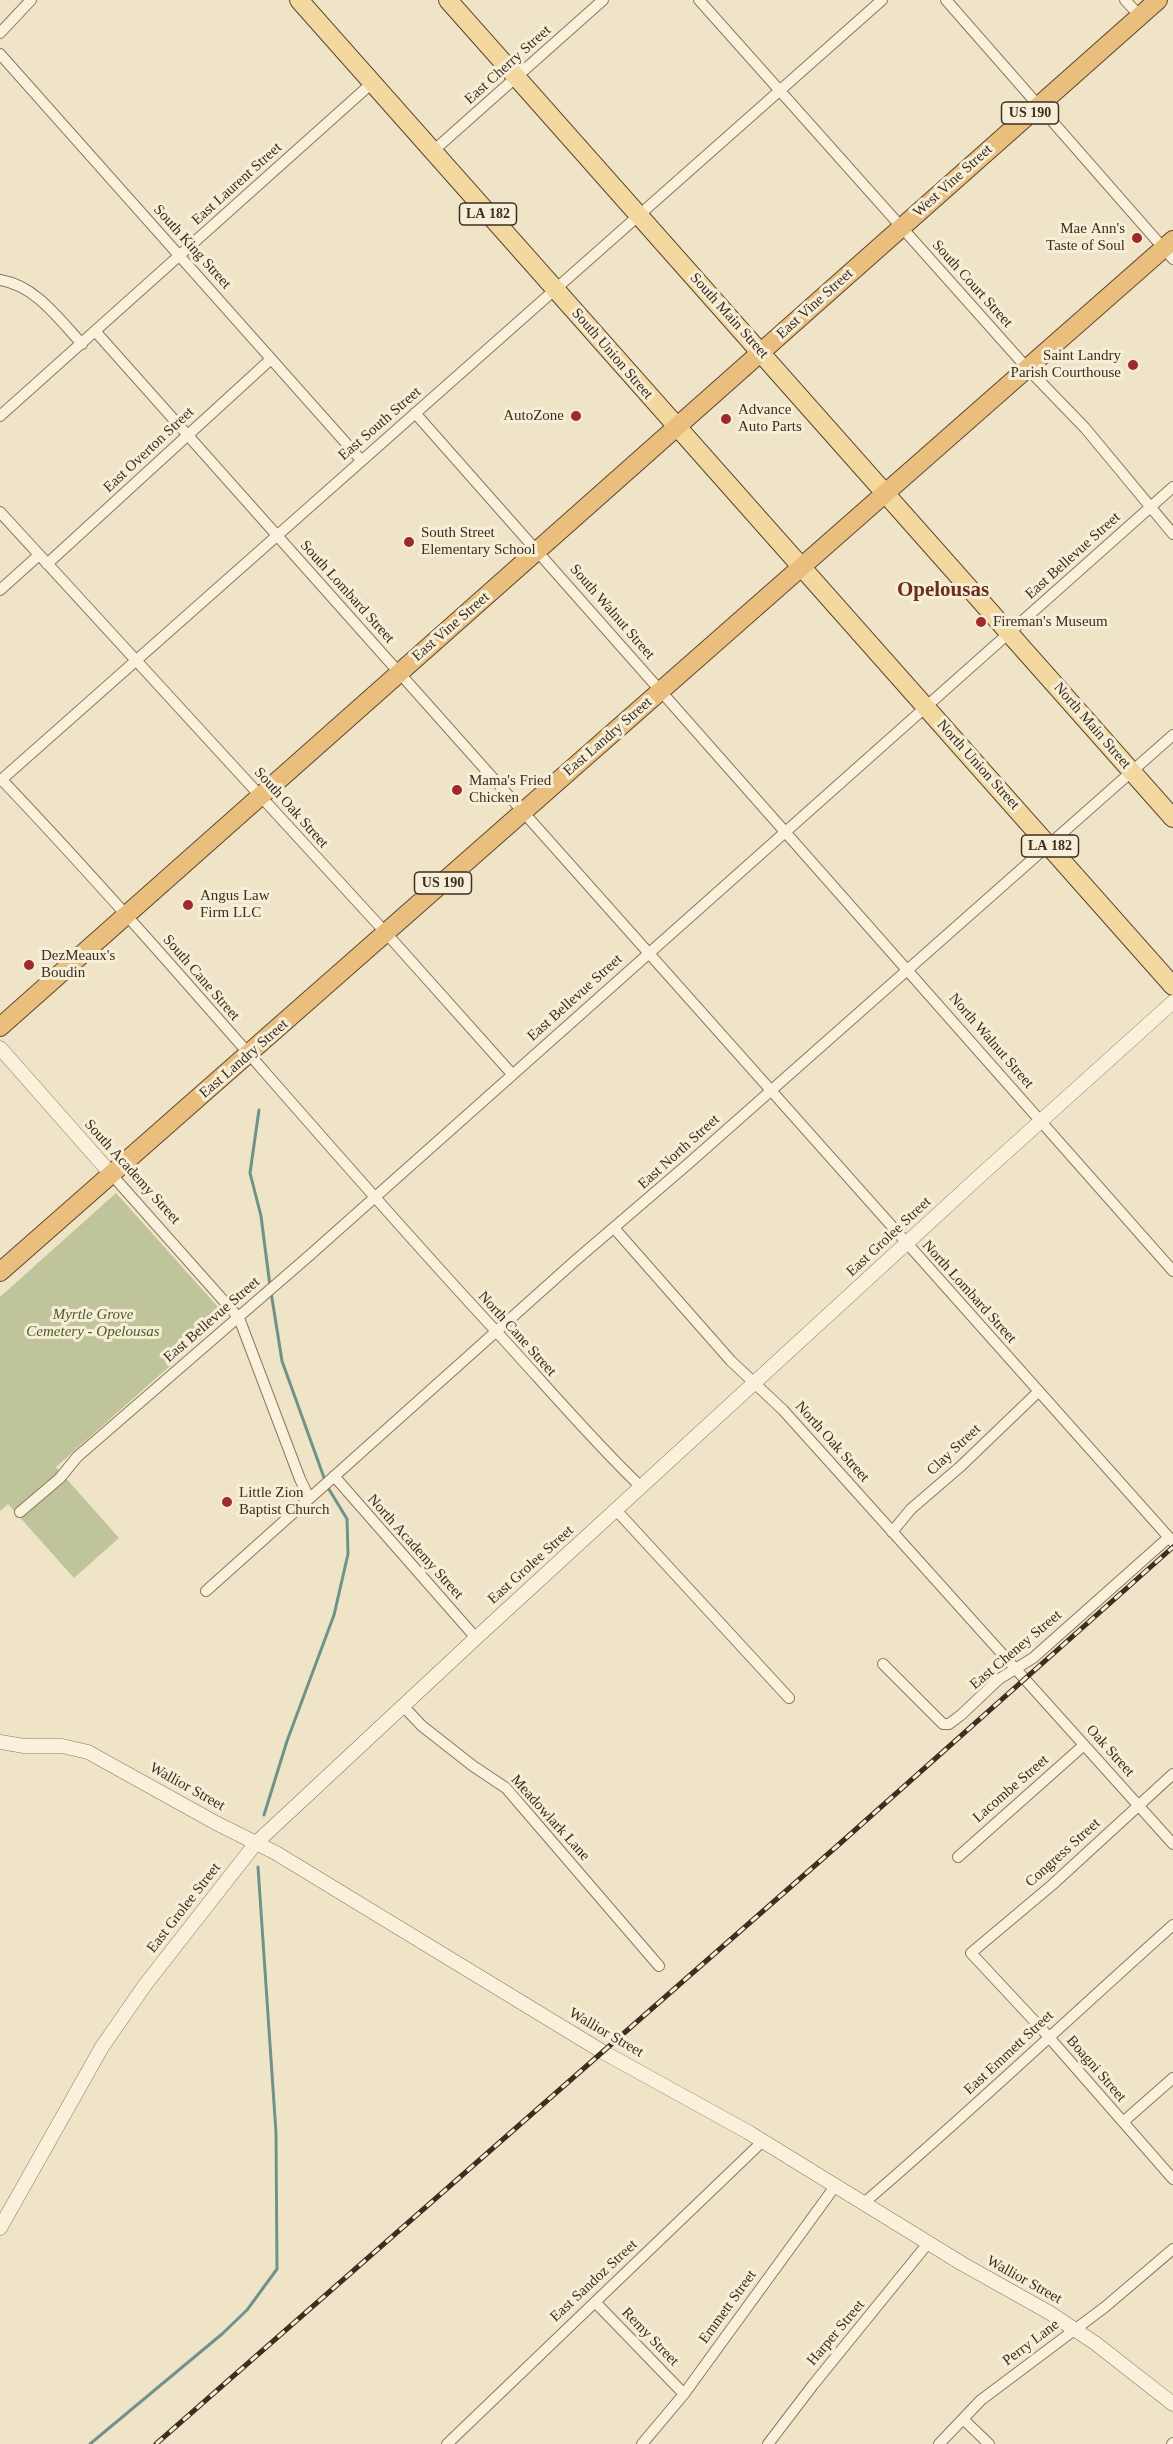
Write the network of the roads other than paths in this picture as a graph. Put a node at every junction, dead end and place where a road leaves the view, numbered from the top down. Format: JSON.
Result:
{"nodes":[{"id":1,"x":31,"y":0,"type":"edge"},
{"id":2,"x":300,"y":0,"type":"edge"},
{"id":3,"x":448,"y":0,"type":"edge"},
{"id":4,"x":603,"y":0,"type":"edge"},
{"id":5,"x":699,"y":0,"type":"edge"},
{"id":6,"x":882,"y":0,"type":"edge"},
{"id":7,"x":946,"y":0,"type":"edge"},
{"id":8,"x":1125,"y":0,"type":"edge"},
{"id":9,"x":1158,"y":0,"type":"edge"},
{"id":10,"x":1140,"y":16,"type":"junction"},
{"id":11,"x":0,"y":33,"type":"edge"},
{"id":12,"x":0,"y":54,"type":"edge"},
{"id":13,"x":517,"y":76,"type":"junction"},
{"id":14,"x":372,"y":83,"type":"junction"},
{"id":15,"x":780,"y":90,"type":"junction"},
{"id":16,"x":1038,"y":105,"type":"junction"},
{"id":17,"x":432,"y":152,"type":"junction"},
{"id":18,"x":639,"y":215,"type":"junction"},
{"id":19,"x":902,"y":227,"type":"junction"},
{"id":20,"x":1170,"y":249,"type":"edge"},
{"id":21,"x":180,"y":257,"type":"junction"},
{"id":22,"x":0,"y":280,"type":"edge"},
{"id":23,"x":555,"y":288,"type":"junction"},
{"id":24,"x":95,"y":332,"type":"junction"},
{"id":25,"x":82,"y":344,"type":"junction"},
{"id":26,"x":761,"y":352,"type":"junction"},
{"id":27,"x":271,"y":359,"type":"junction"},
{"id":28,"x":1027,"y":368,"type":"junction"},
{"id":29,"x":416,"y":413,"type":"junction"},
{"id":30,"x":0,"y":416,"type":"edge"},
{"id":31,"x":677,"y":428,"type":"junction"},
{"id":32,"x":189,"y":434,"type":"junction"},
{"id":33,"x":362,"y":460,"type":"junction"},
{"id":34,"x":1173,"y":487,"type":"edge"},
{"id":35,"x":885,"y":492,"type":"junction"},
{"id":36,"x":1151,"y":507,"type":"junction"},
{"id":37,"x":0,"y":512,"type":"edge"},
{"id":38,"x":1173,"y":534,"type":"edge"},
{"id":39,"x":277,"y":536,"type":"junction"},
{"id":40,"x":537,"y":550,"type":"junction"},
{"id":41,"x":39,"y":555,"type":"junction"},
{"id":42,"x":47,"y":564,"type":"junction"},
{"id":43,"x":802,"y":568,"type":"junction"},
{"id":44,"x":0,"y":590,"type":"edge"},
{"id":45,"x":1011,"y":633,"type":"junction"},
{"id":46,"x":136,"y":661,"type":"junction"},
{"id":47,"x":399,"y":672,"type":"junction"},
{"id":48,"x":661,"y":690,"type":"junction"},
{"id":49,"x":926,"y":707,"type":"junction"},
{"id":50,"x":1173,"y":735,"type":"edge"},
{"id":51,"x":1132,"y":772,"type":"junction"},
{"id":52,"x":1,"y":781,"type":"edge"},
{"id":53,"x":260,"y":796,"type":"junction"},
{"id":54,"x":523,"y":812,"type":"junction"},
{"id":55,"x":1173,"y":818,"type":"edge"},
{"id":56,"x":785,"y":831,"type":"junction"},
{"id":57,"x":1048,"y":844,"type":"junction"},
{"id":58,"x":125,"y":915,"type":"junction"},
{"id":59,"x":386,"y":933,"type":"junction"},
{"id":60,"x":648,"y":953,"type":"junction"},
{"id":61,"x":907,"y":969,"type":"junction"},
{"id":62,"x":1173,"y":986,"type":"edge"},
{"id":63,"x":1173,"y":1002,"type":"edge"},
{"id":64,"x":0,"y":1027,"type":"edge"},
{"id":65,"x":0,"y":1048,"type":"edge"},
{"id":66,"x":249,"y":1055,"type":"junction"},
{"id":67,"x":512,"y":1074,"type":"junction"},
{"id":68,"x":770,"y":1090,"type":"junction"},
{"id":69,"x":1041,"y":1122,"type":"junction"},
{"id":70,"x":112,"y":1175,"type":"junction"},
{"id":71,"x":374,"y":1198,"type":"junction"},
{"id":72,"x":614,"y":1228,"type":"junction"},
{"id":73,"x":906,"y":1243,"type":"junction"},
{"id":74,"x":1173,"y":1271,"type":"edge"},
{"id":75,"x":0,"y":1272,"type":"edge"},
{"id":76,"x":239,"y":1318,"type":"junction"},
{"id":77,"x":496,"y":1332,"type":"junction"},
{"id":78,"x":754,"y":1384,"type":"junction"},
{"id":79,"x":1038,"y":1392,"type":"junction"},
{"id":80,"x":328,"y":1480,"type":"junction"},
{"id":81,"x":641,"y":1487,"type":"junction"},
{"id":82,"x":309,"y":1498,"type":"junction"},
{"id":83,"x":616,"y":1510,"type":"junction"},
{"id":84,"x":20,"y":1512,"type":"dead end"},
{"id":85,"x":892,"y":1532,"type":"junction"},
{"id":86,"x":1171,"y":1540,"type":"edge"},
{"id":87,"x":206,"y":1591,"type":"dead end"},
{"id":88,"x":476,"y":1638,"type":"junction"},
{"id":89,"x":883,"y":1664,"type":"dead end"},
{"id":90,"x":1016,"y":1669,"type":"junction"},
{"id":91,"x":1024,"y":1680,"type":"joint"},
{"id":92,"x":789,"y":1698,"type":"dead end"},
{"id":93,"x":403,"y":1706,"type":"junction"},
{"id":94,"x":0,"y":1742,"type":"edge"},
{"id":95,"x":1084,"y":1745,"type":"junction"},
{"id":96,"x":1173,"y":1774,"type":"edge"},
{"id":97,"x":1139,"y":1805,"type":"junction"},
{"id":98,"x":256,"y":1843,"type":"junction"},
{"id":99,"x":1173,"y":1844,"type":"edge"},
{"id":100,"x":958,"y":1857,"type":"dead end"},
{"id":101,"x":1173,"y":1924,"type":"edge"},
{"id":102,"x":971,"y":1953,"type":"joint"},
{"id":103,"x":659,"y":1966,"type":"dead end"},
{"id":104,"x":1049,"y":2038,"type":"junction"},
{"id":105,"x":1173,"y":2078,"type":"edge"},
{"id":106,"x":1123,"y":2122,"type":"junction"},
{"id":107,"x":763,"y":2141,"type":"junction"},
{"id":108,"x":1173,"y":2179,"type":"edge"},
{"id":109,"x":836,"y":2185,"type":"junction"},
{"id":110,"x":865,"y":2202,"type":"junction"},
{"id":111,"x":0,"y":2228,"type":"edge"},
{"id":112,"x":929,"y":2242,"type":"junction"},
{"id":113,"x":1173,"y":2249,"type":"edge"},
{"id":114,"x":594,"y":2302,"type":"junction"},
{"id":115,"x":1076,"y":2329,"type":"junction"},
{"id":116,"x":684,"y":2394,"type":"junction"},
{"id":117,"x":1173,"y":2404,"type":"edge"},
{"id":118,"x":963,"y":2419,"type":"junction"},
{"id":119,"x":447,"y":2444,"type":"edge"},
{"id":120,"x":642,"y":2444,"type":"edge"},
{"id":121,"x":768,"y":2444,"type":"edge"},
{"id":122,"x":939,"y":2444,"type":"edge"},
{"id":123,"x":989,"y":2444,"type":"edge"}],
"edges":[{"from":1,"to":11,"type":"street"},
{"from":2,"to":14,"type":"main road","name":"South Union Street","number":"LA 182"},
{"from":3,"to":13,"type":"main road","name":"South Main Street"},
{"from":4,"to":13,"type":"street","name":"East Cherry Street"},
{"from":5,"to":15,"type":"street","name":"South Court Street"},
{"from":6,"to":15,"type":"street","name":"East South Street"},
{"from":7,"to":16,"type":"street"},
{"from":8,"to":10,"type":"street"},
{"from":9,"to":10,"type":"highway","name":"West Vine Street","number":"US 190"},
{"from":10,"to":16,"type":"highway","name":"West Vine Street","number":"US 190"},
{"from":12,"to":21,"type":"street","name":"South King Street"},
{"from":13,"to":17,"type":"street","name":"East Cherry Street"},
{"from":13,"to":18,"type":"main road","name":"South Main Street"},
{"from":14,"to":17,"type":"main road","name":"South Union Street","number":"LA 182"},
{"from":14,"to":21,"type":"street","name":"East Laurent Street"},
{"from":15,"to":18,"type":"street","name":"East South Street"},
{"from":15,"to":19,"type":"street","name":"South Court Street"},
{"from":16,"to":19,"type":"highway","name":"West Vine Street","number":"US 190"},
{"from":16,"to":20,"type":"street"},
{"from":17,"to":23,"type":"main road","name":"South Union Street","number":"LA 182"},
{"from":18,"to":23,"type":"street","name":"East South Street"},
{"from":18,"to":26,"type":"main road","name":"South Main Street"},
{"from":19,"to":26,"type":"highway","name":"East Vine Street","number":"US 190"},
{"from":19,"to":28,"type":"street","name":"South Court Street"},
{"from":20,"to":28,"type":"highway","number":"US 190"},
{"from":21,"to":24,"type":"street","name":"East Laurent Street"},
{"from":21,"to":27,"type":"street","name":"South King Street"},
{"from":22,"to":25,"type":"street"},
{"from":23,"to":29,"type":"street","name":"East South Street"},
{"from":23,"to":31,"type":"main road","name":"South Union Street","number":"LA 182"},
{"from":24,"to":25,"type":"street","name":"East Laurent Street"},
{"from":24,"to":32,"type":"street","name":"South Lombard Street"},
{"from":25,"to":30,"type":"street"},
{"from":26,"to":31,"type":"highway","name":"East Vine Street","number":"US 190"},
{"from":26,"to":35,"type":"main road","name":"South Main Street"},
{"from":27,"to":32,"type":"street","name":"East Overton Street"},
{"from":27,"to":33,"type":"street","name":"South King Street"},
{"from":28,"to":35,"type":"highway","name":"East Landry Street","number":"US 190"},
{"from":28,"to":36,"type":"street","name":"South Court Street"},
{"from":29,"to":33,"type":"street","name":"East South Street"},
{"from":29,"to":40,"type":"street","name":"South Walnut Street"},
{"from":31,"to":40,"type":"highway","name":"East Vine Street","number":"US 190"},
{"from":31,"to":43,"type":"main road","name":"South Union Street","number":"LA 182"},
{"from":32,"to":39,"type":"street","name":"South Lombard Street"},
{"from":32,"to":42,"type":"street","name":"East Overton Street"},
{"from":33,"to":39,"type":"street","name":"East South Street"},
{"from":34,"to":36,"type":"street","name":"East Bellevue Street"},
{"from":35,"to":43,"type":"highway","name":"East Landry Street","number":"US 190"},
{"from":35,"to":45,"type":"main road","name":"South Main Street"},
{"from":36,"to":38,"type":"street","name":"South Court Street"},
{"from":36,"to":45,"type":"street","name":"East Bellevue Street"},
{"from":37,"to":41,"type":"street"},
{"from":39,"to":46,"type":"street","name":"East South Street"},
{"from":39,"to":47,"type":"street","name":"South Lombard Street"},
{"from":40,"to":47,"type":"highway","name":"East Vine Street","number":"US 190"},
{"from":40,"to":48,"type":"street","name":"South Walnut Street"},
{"from":41,"to":42,"type":"street"},
{"from":41,"to":44,"type":"street"},
{"from":42,"to":46,"type":"street","name":"South Oak Street"},
{"from":43,"to":48,"type":"highway","name":"East Landry Street","number":"US 190"},
{"from":43,"to":49,"type":"main road","name":"South Union Street","number":"LA 182"},
{"from":45,"to":49,"type":"street","name":"East Bellevue Street"},
{"from":45,"to":51,"type":"main road","name":"North Main Street"},
{"from":46,"to":52,"type":"street","name":"East South Street"},
{"from":46,"to":53,"type":"street","name":"South Oak Street"},
{"from":47,"to":53,"type":"highway","name":"East Vine Street","number":"US 190"},
{"from":47,"to":54,"type":"street","name":"South Lombard Street"},
{"from":48,"to":54,"type":"highway","name":"East Landry Street","number":"US 190"},
{"from":48,"to":56,"type":"street","name":"South Walnut Street"},
{"from":49,"to":56,"type":"street","name":"East Bellevue Street"},
{"from":49,"to":57,"type":"main road","name":"North Union Street","number":"LA 182"},
{"from":50,"to":51,"type":"street","name":"East North Street"},
{"from":51,"to":55,"type":"main road","name":"North Main Street"},
{"from":51,"to":57,"type":"street","name":"East North Street"},
{"from":52,"to":58,"type":"street","name":"South Cane Street"},
{"from":53,"to":58,"type":"highway","name":"East Vine Street","number":"US 190"},
{"from":53,"to":59,"type":"street","name":"South Oak Street"},
{"from":54,"to":59,"type":"highway","name":"East Landry Street","number":"US 190"},
{"from":54,"to":60,"type":"street","name":"South Lombard Street"},
{"from":56,"to":60,"type":"street","name":"East Bellevue Street"},
{"from":56,"to":61,"type":"street","name":"North Walnut Street"},
{"from":57,"to":61,"type":"street","name":"East North Street"},
{"from":57,"to":62,"type":"main road","name":"North Union Street","number":"LA 182"},
{"from":58,"to":64,"type":"highway","name":"East Vine Street","number":"US 190"},
{"from":58,"to":66,"type":"street","name":"South Cane Street"},
{"from":59,"to":66,"type":"highway","name":"East Landry Street","number":"US 190"},
{"from":59,"to":67,"type":"street","name":"South Oak Street"},
{"from":60,"to":67,"type":"street","name":"East Bellevue Street"},
{"from":60,"to":68,"type":"street","name":"North Lombard Street"},
{"from":61,"to":68,"type":"street","name":"East North Street"},
{"from":61,"to":69,"type":"street","name":"North Walnut Street"},
{"from":63,"to":69,"type":"street","name":"East Grolee Street"},
{"from":65,"to":70,"type":"street","name":"South Academy Street"},
{"from":66,"to":70,"type":"highway","name":"East Landry Street","number":"US 190"},
{"from":66,"to":71,"type":"street","name":"South Cane Street"},
{"from":67,"to":71,"type":"street","name":"East Bellevue Street"},
{"from":68,"to":72,"type":"street","name":"East North Street"},
{"from":68,"to":73,"type":"street","name":"North Lombard Street"},
{"from":69,"to":73,"type":"street","name":"East Grolee Street"},
{"from":69,"to":74,"type":"street","name":"North Walnut Street"},
{"from":70,"to":75,"type":"highway","name":"East Landry Street","number":"US 190"},
{"from":70,"to":76,"type":"street","name":"South Academy Street"},
{"from":71,"to":76,"type":"street","name":"East Bellevue Street"},
{"from":71,"to":77,"type":"street","name":"North Cane Street"},
{"from":72,"to":77,"type":"street","name":"East North Street"},
{"from":72,"to":78,"type":"street","name":"North Oak Street"},
{"from":73,"to":78,"type":"street","name":"East Grolee Street"},
{"from":73,"to":79,"type":"street","name":"North Lombard Street"},
{"from":76,"to":82,"type":"street"},
{"from":76,"to":84,"type":"street","name":"East Bellevue Street"},
{"from":77,"to":80,"type":"street","name":"East North Street"},
{"from":77,"to":81,"type":"street","name":"North Cane Street"},
{"from":78,"to":81,"type":"street","name":"East Grolee Street"},
{"from":78,"to":85,"type":"street","name":"North Oak Street"},
{"from":79,"to":85,"type":"street","name":"Clay Street"},
{"from":79,"to":86,"type":"street","name":"North Lombard Street"},
{"from":80,"to":82,"type":"street","name":"East North Street"},
{"from":80,"to":88,"type":"street","name":"North Academy Street"},
{"from":81,"to":83,"type":"street","name":"East Grolee Street"},
{"from":82,"to":87,"type":"street","name":"East North Street"},
{"from":83,"to":88,"type":"street","name":"East Grolee Street"},
{"from":83,"to":92,"type":"street"},
{"from":85,"to":90,"type":"street","name":"North Oak Street"},
{"from":86,"to":90,"type":"street","name":"East Cheney Street"},
{"from":88,"to":93,"type":"street","name":"East Grolee Street"},
{"from":89,"to":90,"type":"street","name":"East Cheney Street"},
{"from":90,"to":91,"type":"street","name":"North Oak Street"},
{"from":91,"to":95,"type":"street","name":"Oak Street"},
{"from":93,"to":98,"type":"street","name":"East Grolee Street"},
{"from":93,"to":103,"type":"street","name":"Meadowlark Lane"},
{"from":94,"to":98,"type":"street","name":"Wallior Street"},
{"from":95,"to":97,"type":"street","name":"Oak Street"},
{"from":95,"to":100,"type":"street","name":"Lacombe Street"},
{"from":96,"to":97,"type":"street","name":"Congress Street"},
{"from":97,"to":99,"type":"street","name":"Oak Street"},
{"from":97,"to":102,"type":"street","name":"Congress Street"},
{"from":98,"to":107,"type":"street","name":"Wallior Street"},
{"from":98,"to":111,"type":"street","name":"East Grolee Street"},
{"from":101,"to":104,"type":"street","name":"East Emmett Street"},
{"from":102,"to":104,"type":"street","name":"Boagni Street"},
{"from":104,"to":106,"type":"street","name":"Boagni Street"},
{"from":104,"to":110,"type":"street","name":"East Emmett Street"},
{"from":105,"to":106,"type":"street"},
{"from":106,"to":108,"type":"street","name":"Boagni Street"},
{"from":107,"to":109,"type":"street","name":"Wallior Street"},
{"from":107,"to":114,"type":"street","name":"East Sandoz Street"},
{"from":109,"to":110,"type":"street","name":"Wallior Street"},
{"from":109,"to":116,"type":"street","name":"Emmett Street"},
{"from":110,"to":112,"type":"street","name":"Wallior Street"},
{"from":112,"to":115,"type":"street","name":"Wallior Street"},
{"from":112,"to":121,"type":"street","name":"Harper Street"},
{"from":113,"to":115,"type":"street","name":"Perry Lane"},
{"from":114,"to":116,"type":"street","name":"Remy Street"},
{"from":114,"to":119,"type":"street","name":"East Sandoz Street"},
{"from":115,"to":117,"type":"street","name":"Wallior Street"},
{"from":115,"to":118,"type":"street","name":"Perry Lane"},
{"from":116,"to":120,"type":"street","name":"Emmett Street"},
{"from":118,"to":122,"type":"street","name":"Perry Lane"},
{"from":118,"to":123,"type":"street"}]}
